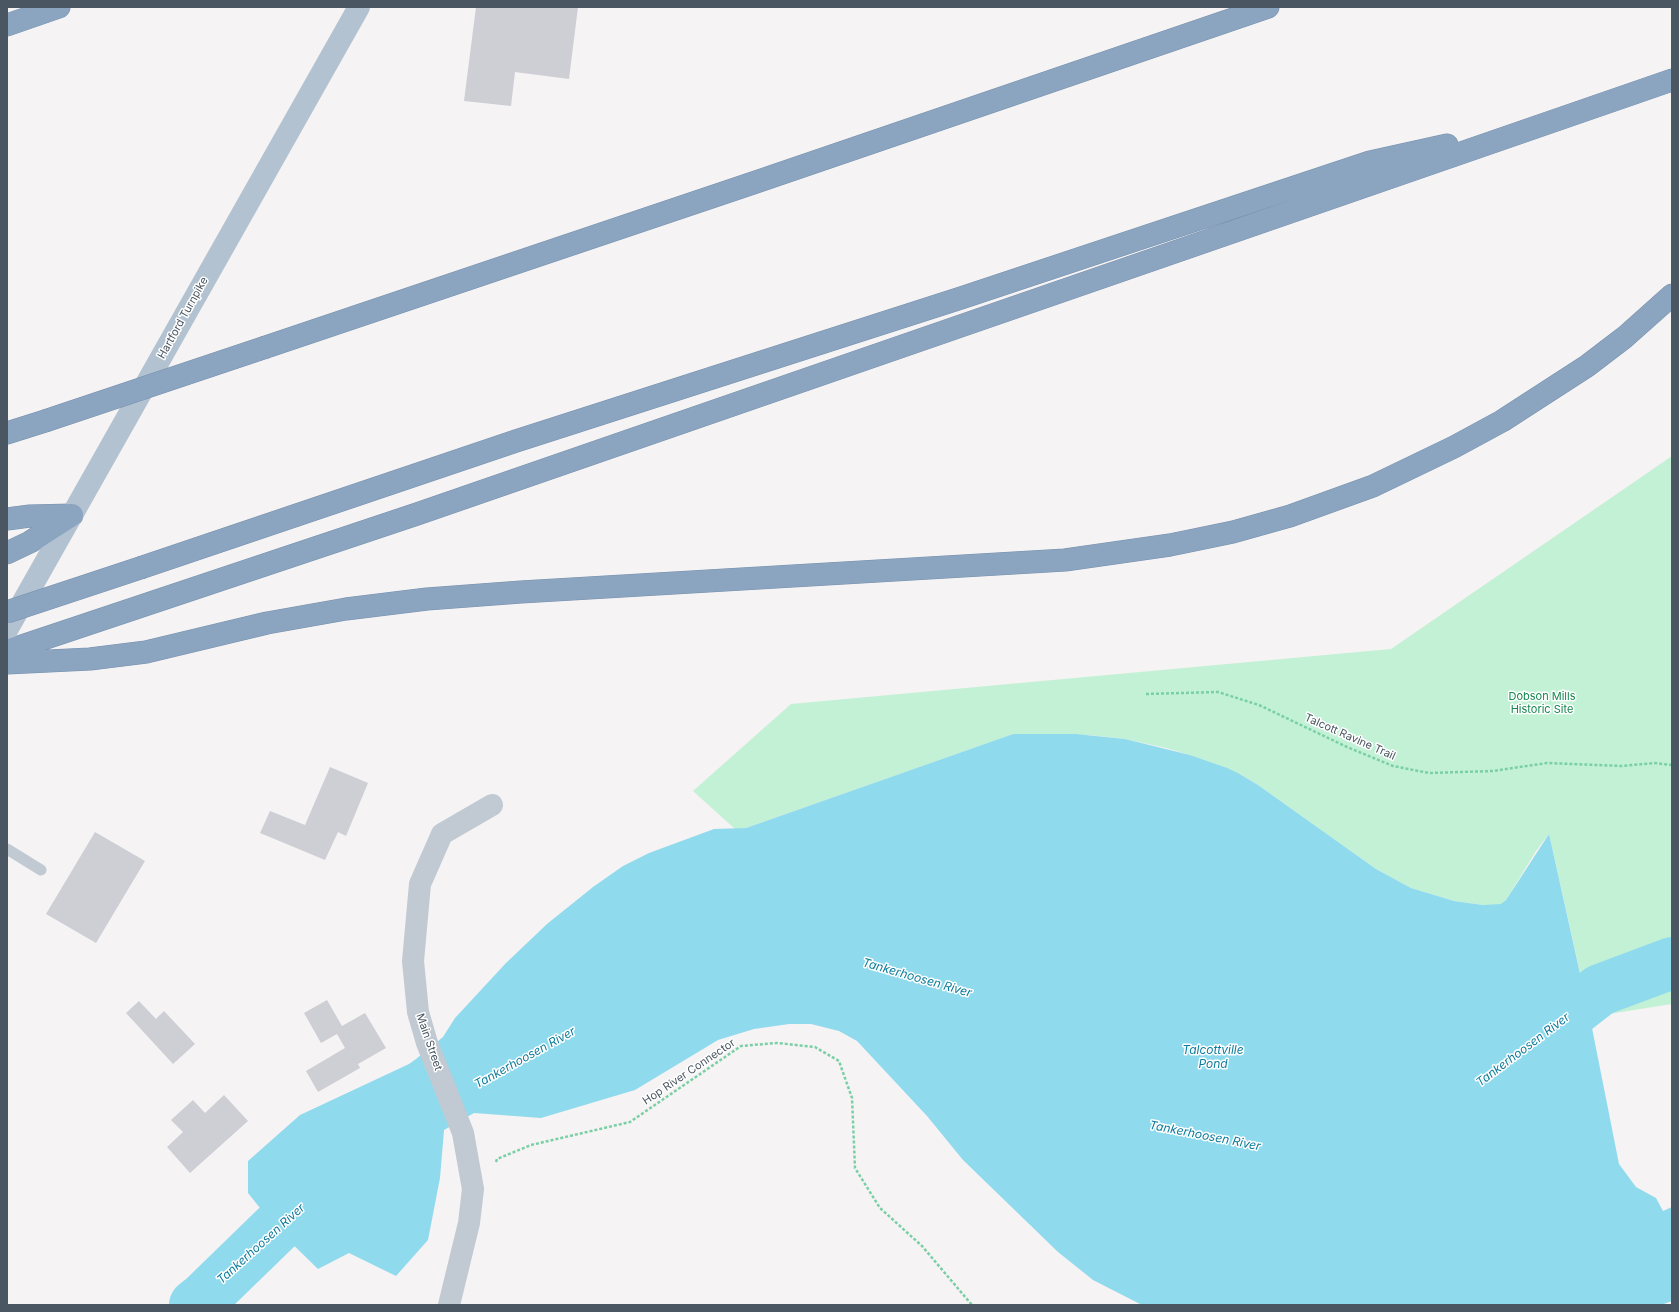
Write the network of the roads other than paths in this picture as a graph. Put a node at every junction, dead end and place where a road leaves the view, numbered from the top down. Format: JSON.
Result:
{"nodes":[{"id":1,"x":60,"y":7,"type":"edge"},
{"id":2,"x":359,"y":7,"type":"edge"},
{"id":3,"x":1268,"y":7,"type":"edge"},
{"id":4,"x":7,"y":25,"type":"edge"},
{"id":5,"x":1672,"y":80,"type":"edge"},
{"id":6,"x":1539,"y":126,"type":"junction"},
{"id":7,"x":1672,"y":295,"type":"edge"},
{"id":8,"x":27,"y":425,"type":"edge"},
{"id":9,"x":7,"y":433,"type":"edge"},
{"id":10,"x":72,"y":515,"type":"junction"},
{"id":11,"x":7,"y":519,"type":"edge"},
{"id":12,"x":7,"y":553,"type":"edge"},
{"id":13,"x":7,"y":612,"type":"edge"},
{"id":14,"x":7,"y":630,"type":"edge"},
{"id":15,"x":7,"y":651,"type":"edge"},
{"id":16,"x":7,"y":664,"type":"edge"},
{"id":17,"x":492,"y":805,"type":"dead end"},
{"id":18,"x":7,"y":849,"type":"edge"},
{"id":19,"x":41,"y":870,"type":"dead end"},
{"id":20,"x":449,"y":1305,"type":"edge"}],
"edges":[{"from":1,"to":4,"type":"highway"},
{"from":2,"to":10,"type":"main road","name":"Hartford Turnpike"},
{"from":3,"to":8,"type":"highway","bridge":true},
{"from":5,"to":6,"type":"highway"},
{"from":6,"to":13,"type":"highway","bridge":true},
{"from":6,"to":15,"type":"highway"},
{"from":7,"to":16,"type":"highway"},
{"from":8,"to":9,"type":"highway"},
{"from":10,"to":11,"type":"highway"},
{"from":10,"to":12,"type":"highway"},
{"from":10,"to":14,"type":"main road","name":"Hartford Turnpike"},
{"from":17,"to":20,"type":"street","name":"Main Street"},
{"from":18,"to":19,"type":"lane"}]}
